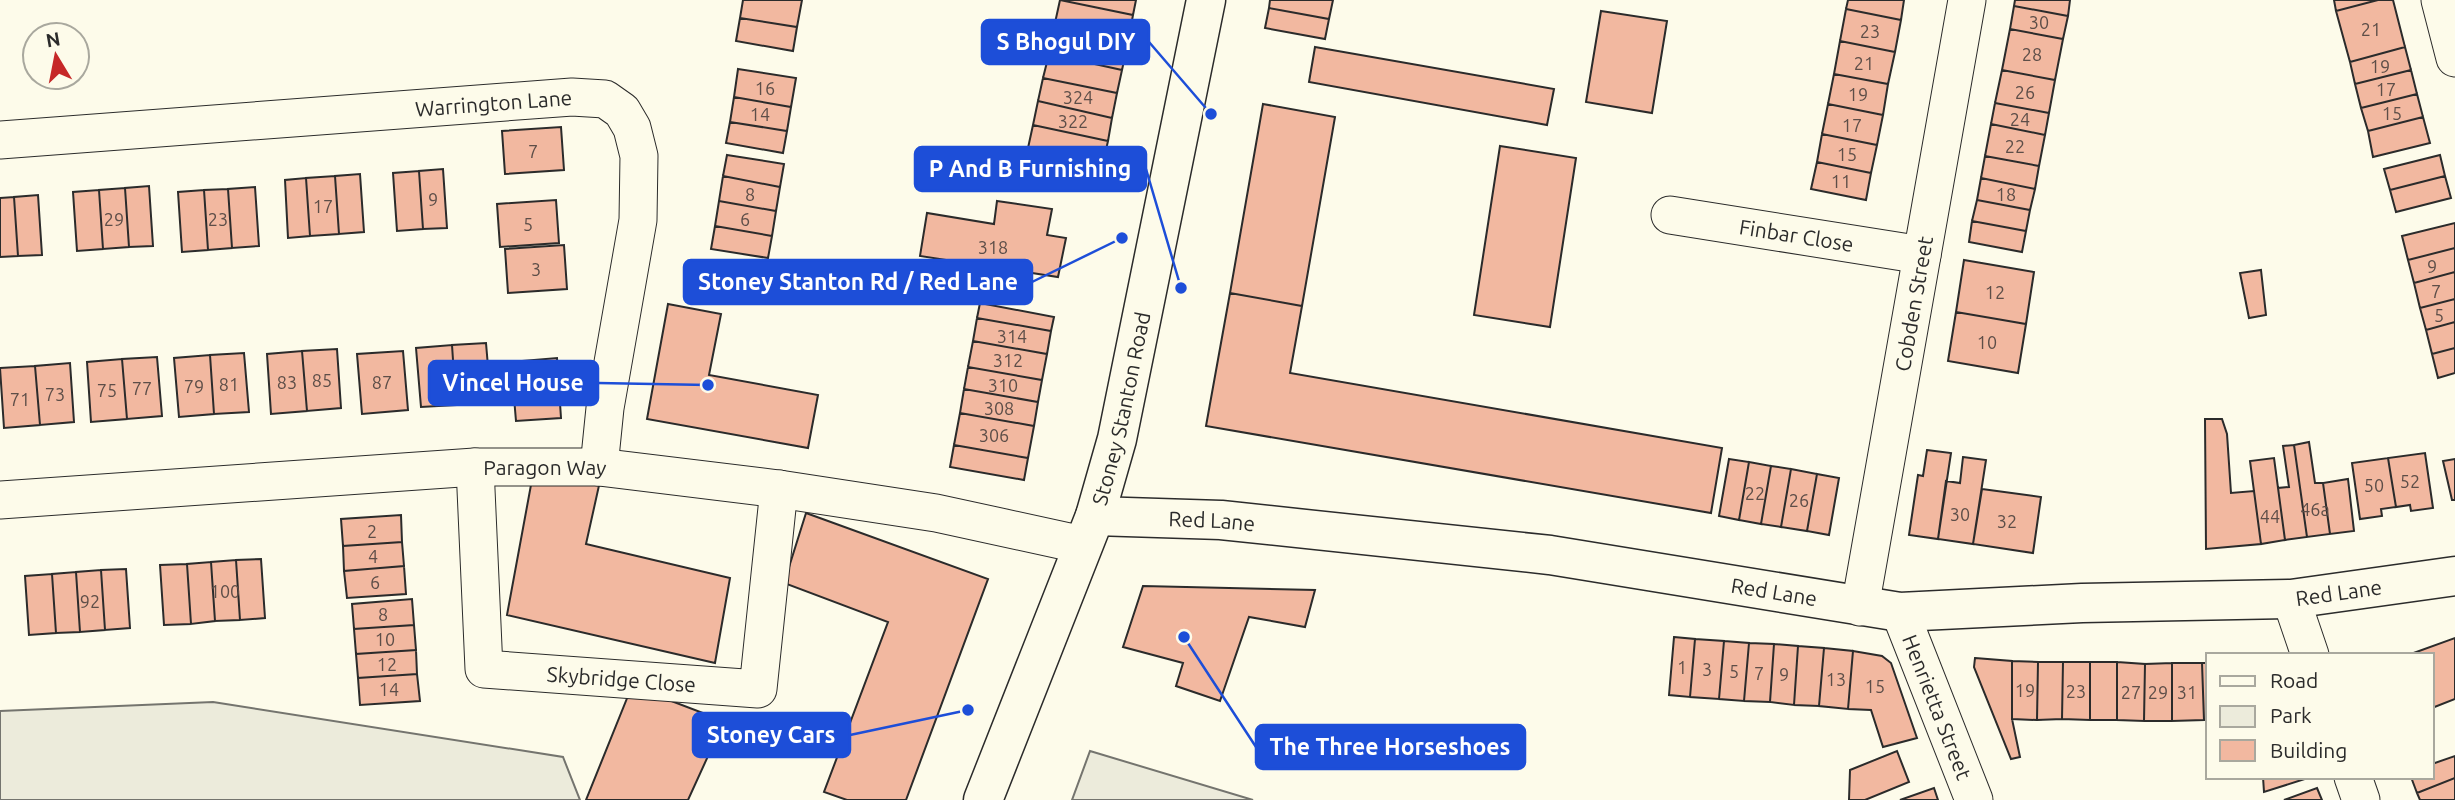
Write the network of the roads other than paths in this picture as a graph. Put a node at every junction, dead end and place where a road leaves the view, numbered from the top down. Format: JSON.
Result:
{"nodes":[{"id":1,"x":1206,"y":0,"type":"edge"},
{"id":2,"x":1967,"y":0,"type":"edge"},
{"id":3,"x":2440,"y":0,"type":"edge"},
{"id":4,"x":2455,"y":58,"type":"edge"},
{"id":5,"x":0,"y":140,"type":"edge"},
{"id":6,"x":1670,"y":215,"type":"dead end"},
{"id":7,"x":1922,"y":255,"type":"junction"},
{"id":8,"x":475,"y":467,"type":"junction"},
{"id":9,"x":598,"y":467,"type":"junction"},
{"id":10,"x":779,"y":489,"type":"junction"},
{"id":11,"x":0,"y":500,"type":"edge"},
{"id":12,"x":1089,"y":531,"type":"junction"},
{"id":13,"x":2455,"y":576,"type":"edge"},
{"id":14,"x":2291,"y":599,"type":"junction"},
{"id":15,"x":1860,"y":607,"type":"junction"},
{"id":16,"x":1900,"y":612,"type":"junction"},
{"id":17,"x":2309,"y":653,"type":"edge"},
{"id":18,"x":2354,"y":779,"type":"edge"},
{"id":19,"x":983,"y":800,"type":"edge"},
{"id":20,"x":1974,"y":800,"type":"edge"},
{"id":21,"x":2361,"y":800,"type":"edge"}],
"edges":[{"from":1,"to":12,"type":"street","name":"Stoney Stanton Road"},
{"from":2,"to":7,"type":"street","name":"Cobden Street"},
{"from":3,"to":4,"type":"street"},
{"from":5,"to":9,"type":"street","name":"Warrington Lane"},
{"from":6,"to":7,"type":"street","name":"Finbar Close"},
{"from":7,"to":15,"type":"street","name":"Cobden Street"},
{"from":8,"to":9,"type":"street","name":"Paragon Way"},
{"from":8,"to":10,"type":"street","name":"Skybridge Close"},
{"from":8,"to":11,"type":"street","name":"Paragon Way"},
{"from":9,"to":10,"type":"street","name":"Paragon Way"},
{"from":10,"to":12,"type":"street","name":"Paragon Way"},
{"from":12,"to":15,"type":"street","name":"Red Lane"},
{"from":12,"to":19,"type":"street","name":"Stoney Stanton Road"},
{"from":13,"to":14,"type":"street","name":"Red Lane"},
{"from":14,"to":16,"type":"street","name":"Red Lane"},
{"from":14,"to":17,"type":"street"},
{"from":15,"to":16,"type":"street","name":"Red Lane"},
{"from":16,"to":20,"type":"street","name":"Henrietta Street"},
{"from":18,"to":21,"type":"street"}]}
